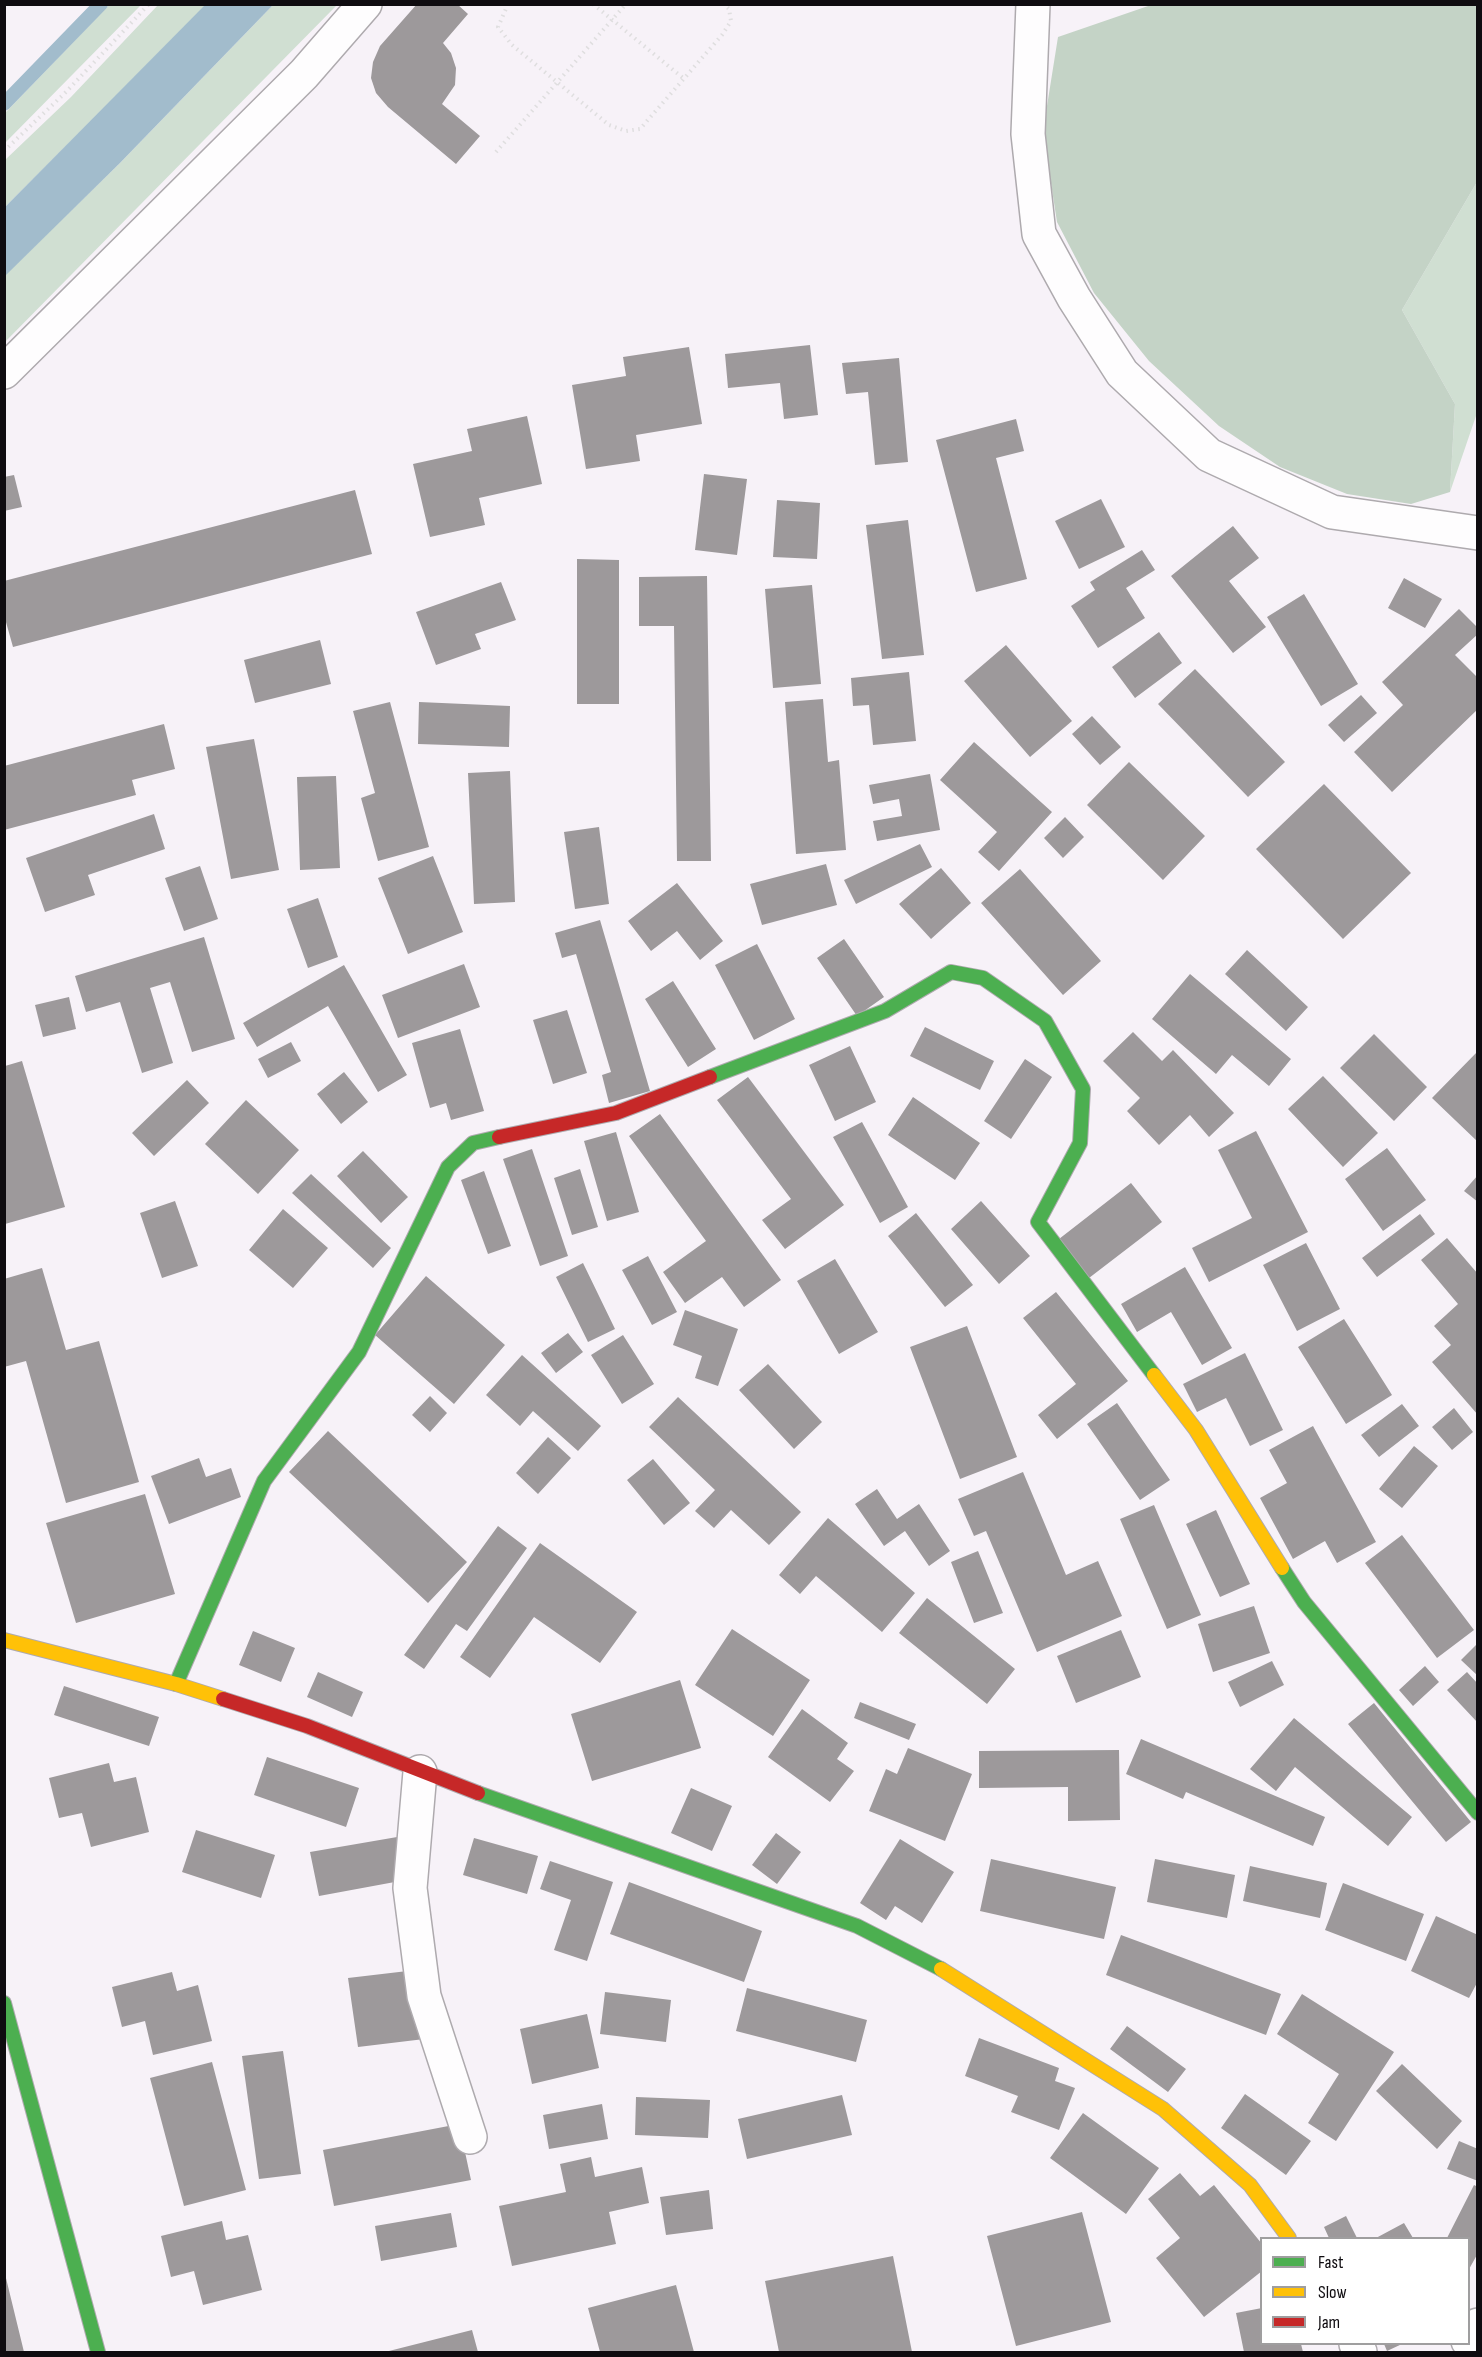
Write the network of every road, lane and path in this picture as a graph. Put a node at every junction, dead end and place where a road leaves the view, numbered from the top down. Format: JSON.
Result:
{"nodes":[{"id":1,"x":149,"y":4,"type":"edge"},
{"id":2,"x":365,"y":4,"type":"edge"},
{"id":3,"x":508,"y":4,"type":"edge"},
{"id":4,"x":593,"y":4,"type":"edge"},
{"id":5,"x":626,"y":4,"type":"edge"},
{"id":6,"x":724,"y":4,"type":"edge"},
{"id":7,"x":1033,"y":4,"type":"edge"},
{"id":8,"x":612,"y":21,"type":"junction"},
{"id":9,"x":683,"y":79,"type":"junction"},
{"id":10,"x":556,"y":83,"type":"junction"},
{"id":11,"x":4,"y":151,"type":"edge"},
{"id":12,"x":496,"y":152,"type":"dead end"},
{"id":13,"x":4,"y":372,"type":"edge"},
{"id":14,"x":1475,"y":527,"type":"edge"},
{"id":15,"x":4,"y":1640,"type":"edge"},
{"id":16,"x":176,"y":1684,"type":"junction"},
{"id":17,"x":420,"y":1772,"type":"junction"},
{"id":18,"x":1478,"y":1813,"type":"edge"},
{"id":19,"x":4,"y":2003,"type":"edge"},
{"id":20,"x":470,"y":2137,"type":"dead end"},
{"id":21,"x":1288,"y":2237,"type":"edge"},
{"id":22,"x":1478,"y":2325,"type":"edge"},
{"id":23,"x":1470,"y":2339,"type":"edge"},
{"id":24,"x":98,"y":2352,"type":"edge"}],
"edges":[{"from":1,"to":11,"type":"path"},
{"from":2,"to":13,"type":"street"},
{"from":3,"to":10,"type":"path"},
{"from":4,"to":8,"type":"path"},
{"from":5,"to":8,"type":"path"},
{"from":6,"to":9,"type":"path"},
{"from":7,"to":14,"type":"street"},
{"from":8,"to":9,"type":"path"},
{"from":8,"to":10,"type":"path"},
{"from":9,"to":10,"type":"path"},
{"from":10,"to":12,"type":"path"},
{"from":15,"to":16,"type":"street"},
{"from":16,"to":17,"type":"street"},
{"from":16,"to":18,"type":"street"},
{"from":17,"to":20,"type":"street"},
{"from":17,"to":21,"type":"street"},
{"from":19,"to":24,"type":"street"},
{"from":22,"to":23,"type":"street"}]}
